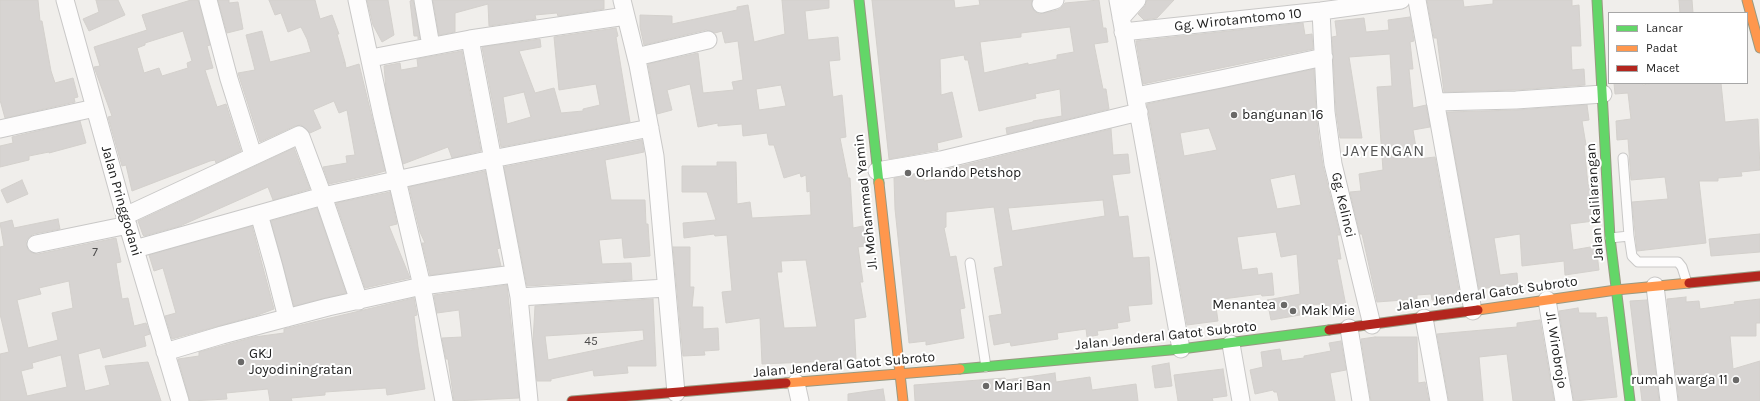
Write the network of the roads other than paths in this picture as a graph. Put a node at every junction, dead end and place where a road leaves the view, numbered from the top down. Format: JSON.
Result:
{"nodes":[{"id":1,"x":65,"y":0,"type":"edge"},
{"id":2,"x":208,"y":0,"type":"edge"},
{"id":3,"x":357,"y":0,"type":"edge"},
{"id":4,"x":423,"y":0,"type":"edge"},
{"id":5,"x":859,"y":0,"type":"edge"},
{"id":6,"x":1118,"y":0,"type":"edge"},
{"id":7,"x":1137,"y":0,"type":"edge"},
{"id":8,"x":1401,"y":0,"type":"edge"},
{"id":9,"x":1417,"y":0,"type":"edge"},
{"id":10,"x":1598,"y":0,"type":"edge"},
{"id":11,"x":1747,"y":0,"type":"edge"},
{"id":12,"x":624,"y":8,"type":"edge"},
{"id":13,"x":1321,"y":11,"type":"junction"},
{"id":14,"x":1122,"y":25,"type":"junction"},
{"id":15,"x":470,"y":39,"type":"junction"},
{"id":16,"x":708,"y":40,"type":"dead end"},
{"id":17,"x":431,"y":46,"type":"junction"},
{"id":18,"x":1760,"y":48,"type":"edge"},
{"id":19,"x":636,"y":57,"type":"junction"},
{"id":20,"x":1324,"y":57,"type":"junction"},
{"id":21,"x":371,"y":58,"type":"junction"},
{"id":22,"x":1603,"y":94,"type":"junction"},
{"id":23,"x":1136,"y":96,"type":"junction"},
{"id":24,"x":1435,"y":102,"type":"junction"},
{"id":25,"x":95,"y":108,"type":"junction"},
{"id":26,"x":1139,"y":112,"type":"junction"},
{"id":27,"x":650,"y":128,"type":"junction"},
{"id":28,"x":0,"y":129,"type":"edge"},
{"id":29,"x":253,"y":155,"type":"junction"},
{"id":30,"x":1623,"y":158,"type":"dead end"},
{"id":31,"x":492,"y":159,"type":"junction"},
{"id":32,"x":877,"y":171,"type":"junction"},
{"id":33,"x":398,"y":180,"type":"junction"},
{"id":34,"x":323,"y":196,"type":"junction"},
{"id":35,"x":259,"y":214,"type":"junction"},
{"id":36,"x":127,"y":221,"type":"junction"},
{"id":37,"x":1628,"y":236,"type":"junction"},
{"id":38,"x":1610,"y":238,"type":"junction"},
{"id":39,"x":36,"y":244,"type":"dead end"},
{"id":40,"x":135,"y":250,"type":"junction"},
{"id":41,"x":970,"y":263,"type":"dead end"},
{"id":42,"x":514,"y":274,"type":"junction"},
{"id":43,"x":1760,"y":276,"type":"edge"},
{"id":44,"x":1687,"y":283,"type":"junction"},
{"id":45,"x":422,"y":286,"type":"junction"},
{"id":46,"x":1655,"y":286,"type":"junction"},
{"id":47,"x":666,"y":288,"type":"junction"},
{"id":48,"x":1616,"y":290,"type":"junction"},
{"id":49,"x":519,"y":296,"type":"junction"},
{"id":50,"x":1547,"y":300,"type":"junction"},
{"id":51,"x":359,"y":301,"type":"junction"},
{"id":52,"x":1472,"y":310,"type":"junction"},
{"id":53,"x":287,"y":318,"type":"junction"},
{"id":54,"x":1424,"y":318,"type":"junction"},
{"id":55,"x":1372,"y":325,"type":"junction"},
{"id":56,"x":1349,"y":328,"type":"junction"},
{"id":57,"x":1231,"y":344,"type":"junction"},
{"id":58,"x":1181,"y":349,"type":"junction"},
{"id":59,"x":165,"y":352,"type":"junction"},
{"id":60,"x":986,"y":367,"type":"junction"},
{"id":61,"x":899,"y":374,"type":"junction"},
{"id":62,"x":796,"y":383,"type":"junction"},
{"id":63,"x":676,"y":393,"type":"junction"},
{"id":64,"x":620,"y":399,"type":"edge"},
{"id":65,"x":180,"y":401,"type":"edge"},
{"id":66,"x":444,"y":401,"type":"edge"},
{"id":67,"x":529,"y":401,"type":"edge"},
{"id":68,"x":572,"y":401,"type":"edge"},
{"id":69,"x":800,"y":401,"type":"edge"},
{"id":70,"x":903,"y":401,"type":"edge"},
{"id":71,"x":1241,"y":401,"type":"edge"},
{"id":72,"x":1361,"y":401,"type":"edge"},
{"id":73,"x":1439,"y":401,"type":"edge"},
{"id":74,"x":1564,"y":401,"type":"edge"},
{"id":75,"x":1630,"y":401,"type":"edge"},
{"id":76,"x":1669,"y":401,"type":"edge"}],
"edges":[{"from":1,"to":25,"type":"street","name":"Jalan Pringgodani"},
{"from":2,"to":29,"type":"street"},
{"from":3,"to":21,"type":"street"},
{"from":4,"to":17,"type":"street"},
{"from":5,"to":32,"type":"main road","name":"Jl. Mohammad Yamin"},
{"from":6,"to":14,"type":"street"},
{"from":7,"to":14,"type":"street"},
{"from":8,"to":13,"type":"street","name":"Gg. Wirotamtomo 10"},
{"from":9,"to":24,"type":"street"},
{"from":10,"to":22,"type":"main road","name":"Jalan Kalilarangan"},
{"from":11,"to":18,"type":"main road"},
{"from":12,"to":15,"type":"street"},
{"from":12,"to":19,"type":"street"},
{"from":13,"to":14,"type":"street","name":"Gg. Wirotamtomo 10"},
{"from":13,"to":20,"type":"street","name":"Gg. Kelinci"},
{"from":14,"to":23,"type":"street"},
{"from":15,"to":17,"type":"street"},
{"from":15,"to":31,"type":"street"},
{"from":16,"to":19,"type":"street"},
{"from":17,"to":21,"type":"street"},
{"from":19,"to":27,"type":"street"},
{"from":20,"to":23,"type":"street"},
{"from":20,"to":55,"type":"street","name":"Gg. Kelinci"},
{"from":21,"to":33,"type":"street"},
{"from":22,"to":24,"type":"street"},
{"from":22,"to":38,"type":"main road","name":"Jalan Kalilarangan"},
{"from":23,"to":26,"type":"street"},
{"from":24,"to":52,"type":"street"},
{"from":25,"to":28,"type":"street"},
{"from":25,"to":36,"type":"street","name":"Jalan Pringgodani"},
{"from":26,"to":32,"type":"street"},
{"from":26,"to":58,"type":"street"},
{"from":27,"to":31,"type":"street"},
{"from":27,"to":47,"type":"street"},
{"from":29,"to":34,"type":"street"},
{"from":29,"to":36,"type":"street"},
{"from":30,"to":37,"type":"lane"},
{"from":31,"to":33,"type":"street"},
{"from":31,"to":42,"type":"street"},
{"from":32,"to":61,"type":"main road","name":"Jl. Mohammad Yamin"},
{"from":33,"to":34,"type":"street"},
{"from":33,"to":45,"type":"street"},
{"from":34,"to":35,"type":"street"},
{"from":34,"to":51,"type":"street"},
{"from":35,"to":40,"type":"street"},
{"from":35,"to":53,"type":"street"},
{"from":36,"to":39,"type":"street"},
{"from":36,"to":40,"type":"street","name":"Jalan Pringgodani"},
{"from":37,"to":38,"type":"lane"},
{"from":37,"to":44,"type":"lane"},
{"from":38,"to":48,"type":"main road","name":"Jalan Kalilarangan"},
{"from":40,"to":59,"type":"street","name":"Jalan Pringgodani"},
{"from":41,"to":60,"type":"lane"},
{"from":42,"to":45,"type":"street"},
{"from":42,"to":49,"type":"street"},
{"from":43,"to":44,"type":"main road","name":"Jalan Jenderal Gatot Subroto"},
{"from":44,"to":46,"type":"main road","name":"Jalan Jenderal Gatot Subroto"},
{"from":45,"to":51,"type":"street"},
{"from":45,"to":66,"type":"street"},
{"from":46,"to":48,"type":"main road","name":"Jalan Jenderal Gatot Subroto"},
{"from":46,"to":76,"type":"street"},
{"from":47,"to":49,"type":"street"},
{"from":47,"to":63,"type":"street"},
{"from":48,"to":50,"type":"main road","name":"Jalan Jenderal Gatot Subroto"},
{"from":48,"to":75,"type":"main road","name":"Jalan Kalilarangan"},
{"from":49,"to":67,"type":"street"},
{"from":50,"to":52,"type":"main road","name":"Jalan Jenderal Gatot Subroto"},
{"from":50,"to":74,"type":"street","name":"Jl. Wirobrojo"},
{"from":51,"to":53,"type":"street"},
{"from":52,"to":54,"type":"main road","name":"Jalan Jenderal Gatot Subroto"},
{"from":53,"to":59,"type":"street"},
{"from":54,"to":55,"type":"main road","name":"Jalan Jenderal Gatot Subroto"},
{"from":54,"to":73,"type":"street"},
{"from":55,"to":56,"type":"main road","name":"Jalan Jenderal Gatot Subroto"},
{"from":56,"to":57,"type":"main road","name":"Jalan Jenderal Gatot Subroto"},
{"from":56,"to":72,"type":"street"},
{"from":57,"to":58,"type":"main road","name":"Jalan Jenderal Gatot Subroto"},
{"from":57,"to":71,"type":"street"},
{"from":58,"to":60,"type":"main road","name":"Jalan Jenderal Gatot Subroto"},
{"from":59,"to":65,"type":"street","name":"Jalan Pringgodani"},
{"from":60,"to":61,"type":"main road","name":"Jalan Jenderal Gatot Subroto"},
{"from":61,"to":62,"type":"main road","name":"Jalan Jenderal Gatot Subroto"},
{"from":61,"to":70,"type":"main road","name":"Jl. Mohammad Yamin"},
{"from":62,"to":63,"type":"main road","name":"Jalan Jenderal Gatot Subroto"},
{"from":62,"to":69,"type":"street"},
{"from":63,"to":64,"type":"main road","name":"Jalan Jenderal Gatot Subroto"},
{"from":64,"to":68,"type":"main road","name":"Jalan Jenderal Gatot Subroto"}]}
